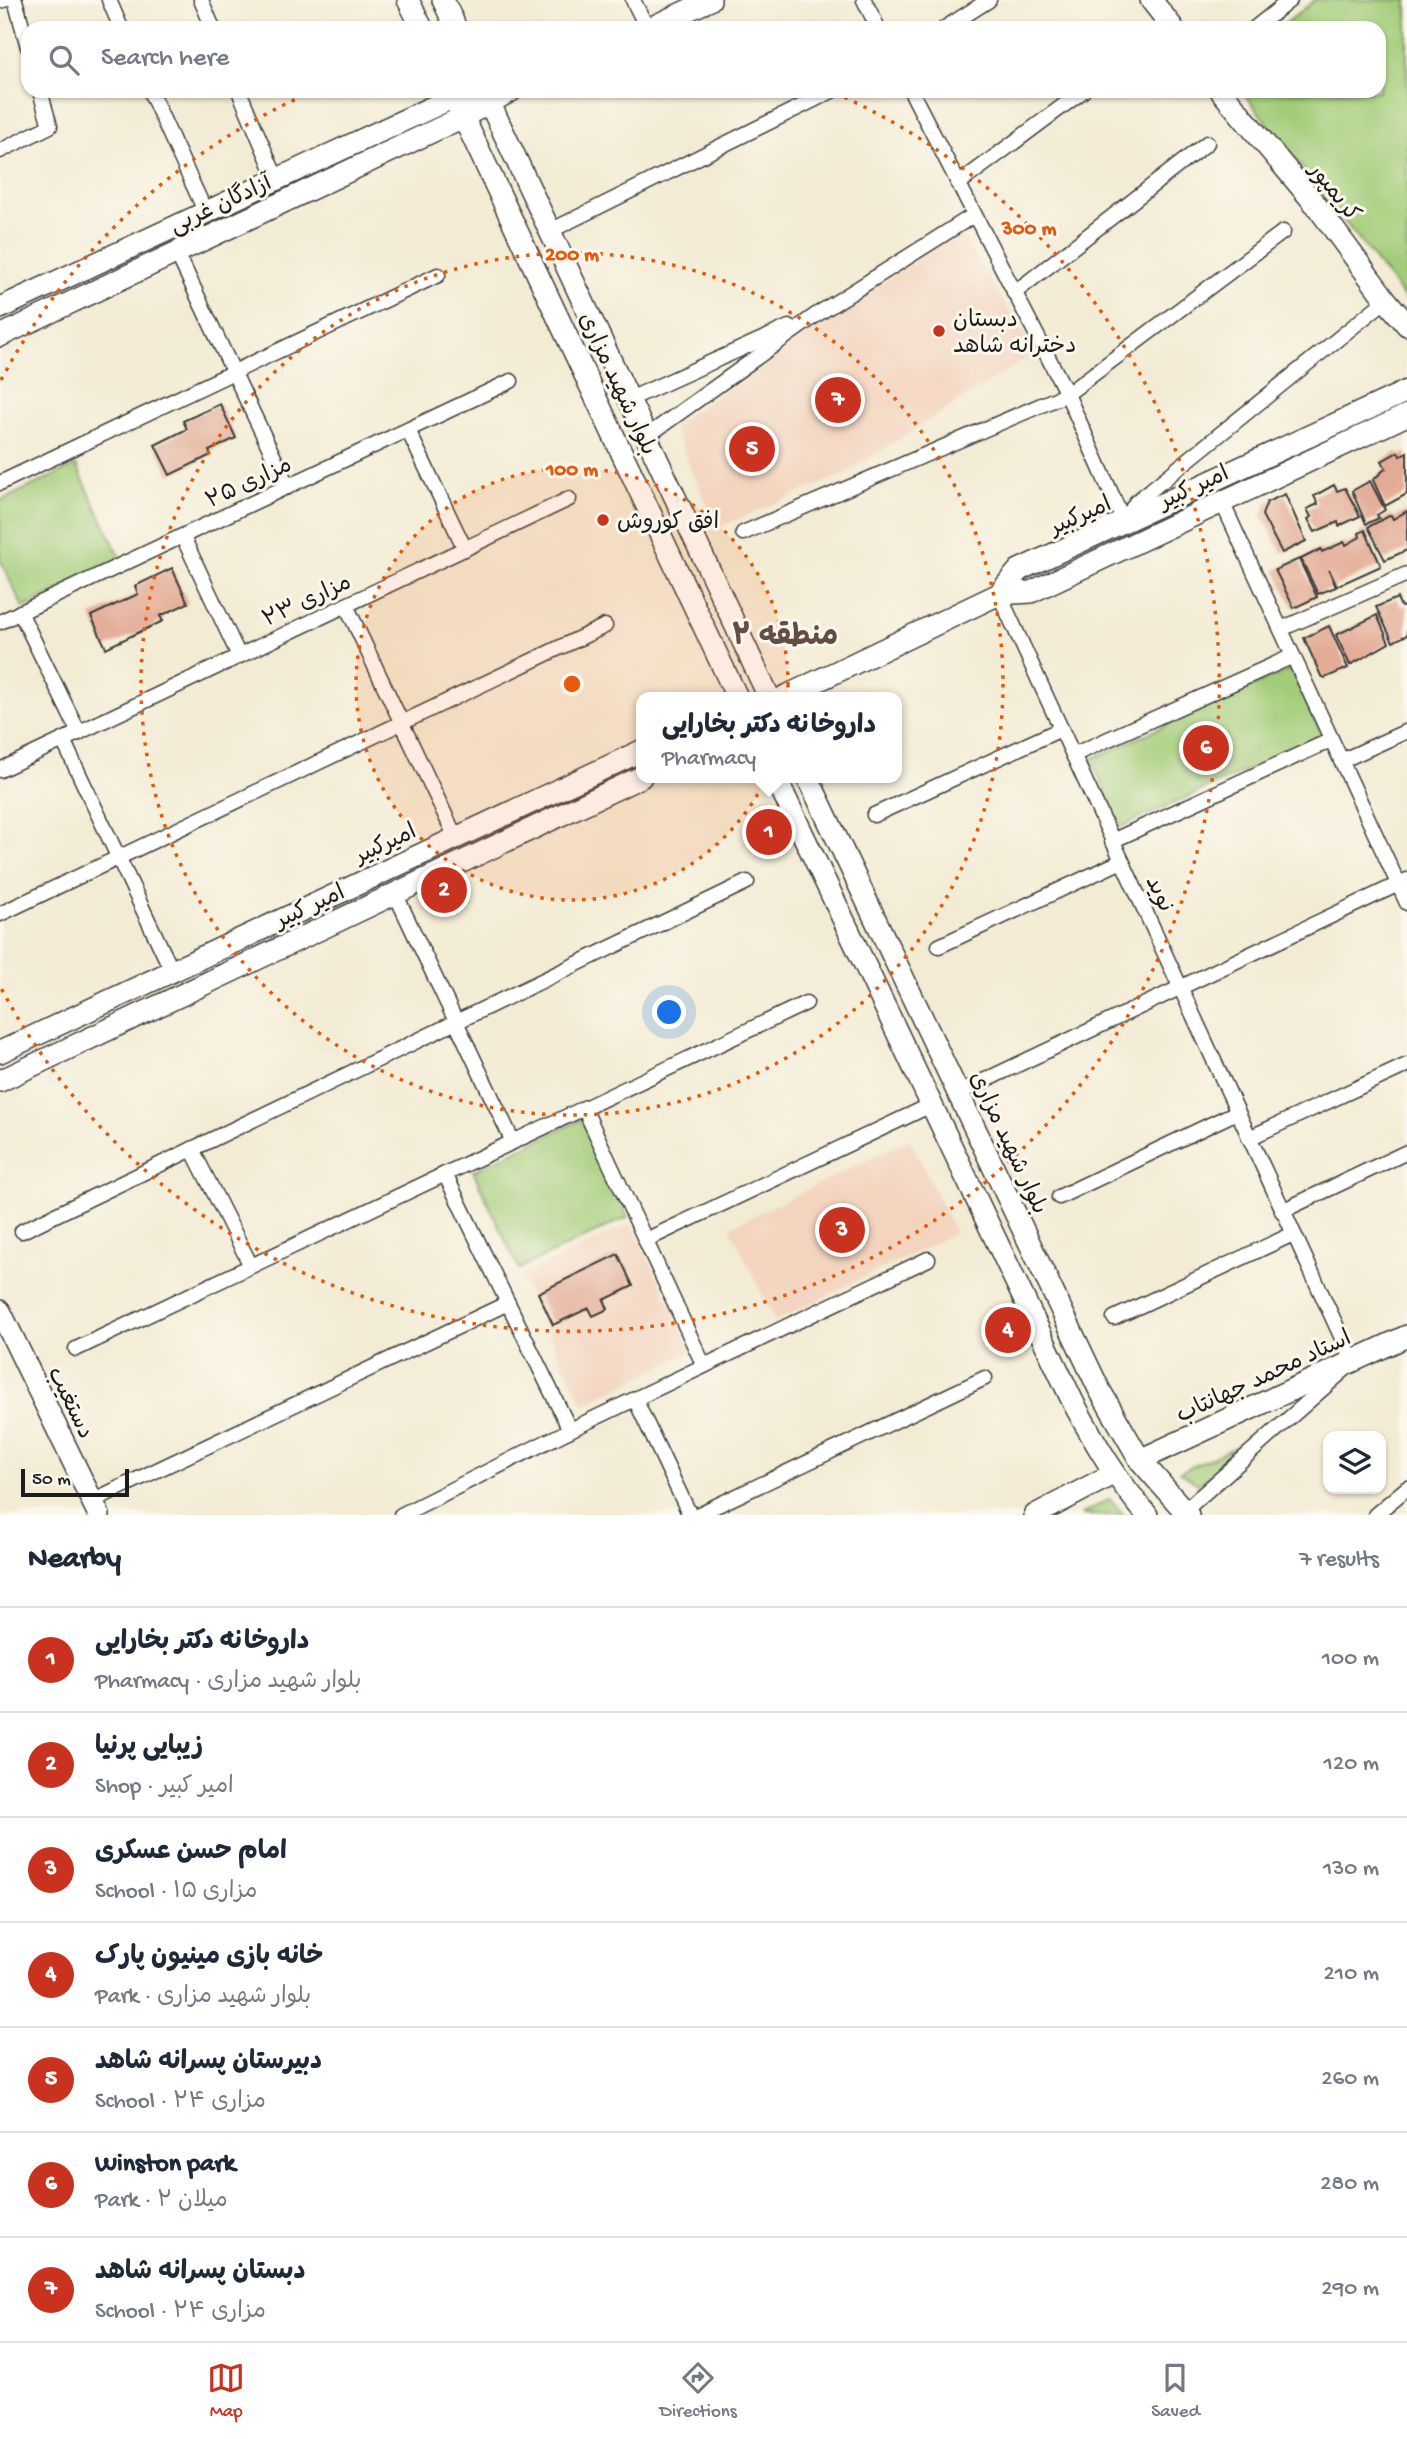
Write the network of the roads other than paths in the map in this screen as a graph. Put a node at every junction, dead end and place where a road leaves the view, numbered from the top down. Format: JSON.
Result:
{"nodes":[{"id":1,"x":15,"y":0,"type":"edge"},
{"id":2,"x":109,"y":0,"type":"edge"},
{"id":3,"x":201,"y":0,"type":"edge"},
{"id":4,"x":408,"y":0,"type":"edge"},
{"id":5,"x":443,"y":0,"type":"edge"},
{"id":6,"x":633,"y":0,"type":"edge"},
{"id":7,"x":710,"y":0,"type":"edge"},
{"id":8,"x":864,"y":0,"type":"edge"},
{"id":9,"x":989,"y":0,"type":"edge"},
{"id":10,"x":1152,"y":0,"type":"edge"},
{"id":11,"x":1290,"y":0,"type":"edge"},
{"id":12,"x":118,"y":21,"type":"edge"},
{"id":13,"x":210,"y":21,"type":"edge"},
{"id":14,"x":418,"y":21,"type":"edge"},
{"id":15,"x":453,"y":21,"type":"edge"},
{"id":16,"x":644,"y":21,"type":"edge"},
{"id":17,"x":664,"y":21,"type":"edge"},
{"id":18,"x":874,"y":21,"type":"edge"},
{"id":19,"x":956,"y":21,"type":"edge"},
{"id":20,"x":1165,"y":21,"type":"edge"},
{"id":21,"x":1264,"y":21,"type":"edge"},
{"id":22,"x":21,"y":22,"type":"edge"},
{"id":23,"x":42,"y":98,"type":"edge"},
{"id":24,"x":153,"y":98,"type":"edge"},
{"id":25,"x":242,"y":98,"type":"edge"},
{"id":26,"x":477,"y":98,"type":"edge"},
{"id":27,"x":488,"y":98,"type":"edge"},
{"id":28,"x":818,"y":98,"type":"edge"},
{"id":29,"x":915,"y":98,"type":"edge"},
{"id":30,"x":1074,"y":98,"type":"edge"},
{"id":31,"x":1228,"y":98,"type":"edge"},
{"id":32,"x":456,"y":102,"type":"edge"},
{"id":33,"x":1207,"y":143,"type":"dead end"},
{"id":34,"x":0,"y":151,"type":"edge"},
{"id":35,"x":277,"y":180,"type":"junction"},
{"id":36,"x":958,"y":184,"type":"junction"},
{"id":37,"x":206,"y":213,"type":"junction"},
{"id":38,"x":974,"y":215,"type":"junction"},
{"id":39,"x":550,"y":231,"type":"junction"},
{"id":40,"x":1283,"y":232,"type":"dead end"},
{"id":41,"x":177,"y":253,"type":"junction"},
{"id":42,"x":86,"y":268,"type":"junction"},
{"id":43,"x":438,"y":275,"type":"dead end"},
{"id":44,"x":96,"y":291,"type":"junction"},
{"id":45,"x":1014,"y":293,"type":"junction"},
{"id":46,"x":1386,"y":300,"type":"junction"},
{"id":47,"x":0,"y":308,"type":"edge"},
{"id":48,"x":816,"y":315,"type":"junction"},
{"id":49,"x":1407,"y":325,"type":"edge"},
{"id":50,"x":0,"y":336,"type":"edge"},
{"id":51,"x":234,"y":372,"type":"junction"},
{"id":52,"x":510,"y":381,"type":"dead end"},
{"id":53,"x":1407,"y":391,"type":"edge"},
{"id":54,"x":1068,"y":394,"type":"junction"},
{"id":55,"x":630,"y":399,"type":"junction"},
{"id":56,"x":1407,"y":415,"type":"edge"},
{"id":57,"x":408,"y":430,"type":"junction"},
{"id":58,"x":647,"y":436,"type":"junction"},
{"id":59,"x":0,"y":483,"type":"edge"},
{"id":60,"x":288,"y":487,"type":"junction"},
{"id":61,"x":569,"y":499,"type":"dead end"},
{"id":62,"x":1222,"y":502,"type":"junction"},
{"id":63,"x":1124,"y":522,"type":"junction"},
{"id":64,"x":743,"y":533,"type":"dead end"},
{"id":65,"x":183,"y":537,"type":"junction"},
{"id":66,"x":465,"y":549,"type":"junction"},
{"id":67,"x":1407,"y":573,"type":"edge"},
{"id":68,"x":999,"y":594,"type":"junction"},
{"id":69,"x":346,"y":605,"type":"junction"},
{"id":70,"x":20,"y":612,"type":"junction"},
{"id":71,"x":2,"y":617,"type":"edge"},
{"id":72,"x":605,"y":626,"type":"dead end"},
{"id":73,"x":1280,"y":629,"type":"junction"},
{"id":74,"x":239,"y":656,"type":"junction"},
{"id":75,"x":1293,"y":656,"type":"junction"},
{"id":76,"x":735,"y":692,"type":"edge"},
{"id":77,"x":767,"y":692,"type":"edge"},
{"id":78,"x":794,"y":692,"type":"edge"},
{"id":79,"x":401,"y":722,"type":"junction"},
{"id":80,"x":1061,"y":729,"type":"junction"},
{"id":81,"x":1407,"y":731,"type":"edge"},
{"id":82,"x":79,"y":733,"type":"junction"},
{"id":83,"x":63,"y":740,"type":"junction"},
{"id":84,"x":1331,"y":740,"type":"junction"},
{"id":85,"x":636,"y":753,"type":"edge"},
{"id":86,"x":1073,"y":755,"type":"junction"},
{"id":87,"x":1341,"y":761,"type":"junction"},
{"id":88,"x":0,"y":770,"type":"edge"},
{"id":89,"x":636,"y":778,"type":"edge"},
{"id":90,"x":778,"y":783,"type":"edge"},
{"id":91,"x":810,"y":783,"type":"edge"},
{"id":92,"x":874,"y":815,"type":"dead end"},
{"id":93,"x":456,"y":838,"type":"junction"},
{"id":94,"x":1112,"y":841,"type":"junction"},
{"id":95,"x":118,"y":857,"type":"junction"},
{"id":96,"x":1122,"y":861,"type":"junction"},
{"id":97,"x":747,"y":882,"type":"dead end"},
{"id":98,"x":1403,"y":882,"type":"edge"},
{"id":99,"x":395,"y":893,"type":"junction"},
{"id":100,"x":1407,"y":903,"type":"edge"},
{"id":101,"x":0,"y":914,"type":"edge"},
{"id":102,"x":290,"y":916,"type":"junction"},
{"id":103,"x":301,"y":938,"type":"junction"},
{"id":104,"x":939,"y":946,"type":"dead end"},
{"id":105,"x":172,"y":971,"type":"junction"},
{"id":106,"x":1180,"y":988,"type":"junction"},
{"id":107,"x":806,"y":1003,"type":"dead end"},
{"id":108,"x":456,"y":1022,"type":"junction"},
{"id":109,"x":60,"y":1024,"type":"junction"},
{"id":110,"x":70,"y":1049,"type":"junction"},
{"id":111,"x":0,"y":1052,"type":"edge"},
{"id":112,"x":1407,"y":1065,"type":"edge"},
{"id":113,"x":0,"y":1081,"type":"edge"},
{"id":114,"x":958,"y":1093,"type":"junction"},
{"id":115,"x":931,"y":1105,"type":"junction"},
{"id":116,"x":584,"y":1108,"type":"junction"},
{"id":117,"x":1237,"y":1112,"type":"junction"},
{"id":118,"x":1249,"y":1138,"type":"junction"},
{"id":119,"x":513,"y":1142,"type":"junction"},
{"id":120,"x":192,"y":1149,"type":"junction"},
{"id":121,"x":1407,"y":1152,"type":"edge"},
{"id":122,"x":445,"y":1174,"type":"junction"},
{"id":123,"x":1059,"y":1197,"type":"dead end"},
{"id":124,"x":1283,"y":1211,"type":"junction"},
{"id":125,"x":22,"y":1231,"type":"dead end"},
{"id":126,"x":1293,"y":1234,"type":"junction"},
{"id":127,"x":1026,"y":1237,"type":"junction"},
{"id":128,"x":646,"y":1240,"type":"junction"},
{"id":129,"x":1000,"y":1250,"type":"junction"},
{"id":130,"x":928,"y":1259,"type":"dead end"},
{"id":131,"x":251,"y":1266,"type":"junction"},
{"id":132,"x":508,"y":1303,"type":"junction"},
{"id":133,"x":0,"y":1311,"type":"edge"},
{"id":134,"x":1114,"y":1318,"type":"dead end"},
{"id":135,"x":1407,"y":1336,"type":"edge"},
{"id":136,"x":76,"y":1349,"type":"dead end"},
{"id":137,"x":1353,"y":1362,"type":"junction"},
{"id":138,"x":704,"y":1366,"type":"junction"},
{"id":139,"x":985,"y":1378,"type":"dead end"},
{"id":140,"x":635,"y":1399,"type":"junction"},
{"id":141,"x":570,"y":1430,"type":"junction"},
{"id":142,"x":1140,"y":1460,"type":"junction"},
{"id":143,"x":1113,"y":1474,"type":"junction"},
{"id":144,"x":1407,"y":1488,"type":"edge"},
{"id":145,"x":95,"y":1508,"type":"edge"},
{"id":146,"x":1186,"y":1513,"type":"edge"},
{"id":147,"x":401,"y":1515,"type":"edge"},
{"id":148,"x":690,"y":1515,"type":"edge"},
{"id":149,"x":697,"y":1515,"type":"edge"},
{"id":150,"x":1035,"y":1515,"type":"edge"},
{"id":151,"x":1147,"y":1515,"type":"edge"},
{"id":152,"x":1375,"y":1515,"type":"edge"}],
"edges":[{"from":1,"to":22,"type":"street"},
{"from":2,"to":12,"type":"street"},
{"from":3,"to":13,"type":"street"},
{"from":4,"to":14,"type":"main road"},
{"from":5,"to":15,"type":"main road"},
{"from":6,"to":16,"type":"street"},
{"from":7,"to":17,"type":"main road"},
{"from":8,"to":18,"type":"street"},
{"from":9,"to":19,"type":"street"},
{"from":10,"to":20,"type":"main road"},
{"from":11,"to":21,"type":"street"},
{"from":23,"to":34,"type":"street"},
{"from":24,"to":37,"type":"street"},
{"from":25,"to":35,"type":"street"},
{"from":26,"to":32,"type":"main road"},
{"from":27,"to":39,"type":"main road","name":"بلوار شهید مزاری"},
{"from":28,"to":39,"type":"street"},
{"from":29,"to":36,"type":"street"},
{"from":30,"to":36,"type":"street"},
{"from":31,"to":46,"type":"main road","name":"کریمپور"},
{"from":32,"to":35,"type":"main road","name":"آزادگان غربی"},
{"from":32,"to":41,"type":"main road","name":"آزادگان غربی"},
{"from":32,"to":76,"type":"main road","name":"بلوار شهید مزاری"},
{"from":33,"to":45,"type":"street"},
{"from":35,"to":37,"type":"main road","name":"آزادگان غربی"},
{"from":36,"to":38,"type":"street"},
{"from":37,"to":42,"type":"main road","name":"آزادگان غربی"},
{"from":38,"to":45,"type":"street"},
{"from":38,"to":48,"type":"street"},
{"from":39,"to":55,"type":"main road","name":"بلوار شهید مزاری"},
{"from":40,"to":54,"type":"street"},
{"from":41,"to":44,"type":"main road","name":"آزادگان غربی"},
{"from":41,"to":51,"type":"street"},
{"from":42,"to":44,"type":"main road"},
{"from":42,"to":47,"type":"main road","name":"آزادگان غربی"},
{"from":43,"to":51,"type":"street"},
{"from":44,"to":50,"type":"main road","name":"آزادگان غربی"},
{"from":45,"to":54,"type":"street"},
{"from":46,"to":49,"type":"main road","name":"کریمپور"},
{"from":46,"to":63,"type":"street"},
{"from":48,"to":55,"type":"street"},
{"from":48,"to":58,"type":"street"},
{"from":51,"to":59,"type":"street"},
{"from":51,"to":60,"type":"street"},
{"from":52,"to":57,"type":"street","name":"مزاری ۲۵"},
{"from":53,"to":63,"type":"main road","name":"امیرکبیر"},
{"from":54,"to":63,"type":"street"},
{"from":54,"to":64,"type":"street"},
{"from":55,"to":58,"type":"main road","name":"بلوار شهید مزاری"},
{"from":56,"to":62,"type":"main road","name":"امیر کبیر"},
{"from":57,"to":60,"type":"street","name":"مزاری ۲۵"},
{"from":57,"to":66,"type":"street"},
{"from":58,"to":77,"type":"main road","name":"بلوار شهید مزاری"},
{"from":60,"to":65,"type":"street","name":"مزاری ۲۵"},
{"from":61,"to":66,"type":"street","name":"مزاری ۲۳"},
{"from":62,"to":68,"type":"main road","name":"امیر کبیر"},
{"from":62,"to":73,"type":"street"},
{"from":63,"to":68,"type":"main road","name":"امیرکبیر"},
{"from":65,"to":70,"type":"street","name":"مزاری ۲۵"},
{"from":65,"to":74,"type":"street"},
{"from":66,"to":69,"type":"street","name":"مزاری ۲۳"},
{"from":67,"to":73,"type":"street"},
{"from":68,"to":78,"type":"main road","name":"امیرکبیر"},
{"from":68,"to":80,"type":"street","name":"نوید"},
{"from":69,"to":74,"type":"street","name":"مزاری ۲۳"},
{"from":69,"to":79,"type":"street"},
{"from":70,"to":71,"type":"street","name":"مزاری ۲۵"},
{"from":70,"to":82,"type":"street"},
{"from":72,"to":79,"type":"street"},
{"from":73,"to":75,"type":"street"},
{"from":74,"to":82,"type":"street","name":"مزاری ۲۳"},
{"from":75,"to":84,"type":"street"},
{"from":75,"to":86,"type":"street"},
{"from":79,"to":93,"type":"street"},
{"from":79,"to":95,"type":"street"},
{"from":80,"to":86,"type":"street","name":"نوید"},
{"from":80,"to":92,"type":"street"},
{"from":81,"to":87,"type":"street"},
{"from":82,"to":83,"type":"street","name":"مزاری ۲۳"},
{"from":83,"to":88,"type":"street","name":"مزاری ۲۳"},
{"from":83,"to":95,"type":"street"},
{"from":84,"to":87,"type":"street"},
{"from":84,"to":94,"type":"street"},
{"from":85,"to":93,"type":"main road","name":"امیرکبیر"},
{"from":86,"to":94,"type":"street","name":"نوید"},
{"from":87,"to":98,"type":"street"},
{"from":89,"to":99,"type":"main road","name":"امیر کبیر"},
{"from":90,"to":115,"type":"main road"},
{"from":91,"to":114,"type":"main road","name":"بلوار شهید مزاری"},
{"from":93,"to":102,"type":"main road","name":"امیرکبیر"},
{"from":94,"to":96,"type":"street","name":"نوید"},
{"from":95,"to":101,"type":"street"},
{"from":95,"to":105,"type":"street"},
{"from":96,"to":104,"type":"street"},
{"from":96,"to":106,"type":"street","name":"نوید"},
{"from":97,"to":108,"type":"street"},
{"from":98,"to":100,"type":"street"},
{"from":98,"to":106,"type":"street"},
{"from":99,"to":103,"type":"main road","name":"امیر کبیر"},
{"from":99,"to":108,"type":"street"},
{"from":102,"to":103,"type":"main road"},
{"from":102,"to":105,"type":"main road","name":"امیرکبیر"},
{"from":103,"to":110,"type":"main road","name":"امیر کبیر"},
{"from":105,"to":109,"type":"main road","name":"امیرکبیر"},
{"from":106,"to":114,"type":"street"},
{"from":106,"to":117,"type":"street","name":"نوید"},
{"from":107,"to":116,"type":"street"},
{"from":108,"to":119,"type":"street"},
{"from":108,"to":120,"type":"street"},
{"from":109,"to":110,"type":"main road"},
{"from":109,"to":111,"type":"main road","name":"امیرکبیر"},
{"from":110,"to":113,"type":"main road","name":"امیر کبیر"},
{"from":112,"to":118,"type":"street"},
{"from":114,"to":127,"type":"main road","name":"بلوار شهید مزاری"},
{"from":115,"to":128,"type":"street"},
{"from":115,"to":129,"type":"main road"},
{"from":116,"to":119,"type":"street"},
{"from":116,"to":128,"type":"street"},
{"from":117,"to":118,"type":"street","name":"نوید"},
{"from":117,"to":123,"type":"street"},
{"from":118,"to":124,"type":"street","name":"نوید"},
{"from":119,"to":122,"type":"street"},
{"from":120,"to":125,"type":"street"},
{"from":120,"to":131,"type":"street"},
{"from":121,"to":124,"type":"street"},
{"from":122,"to":131,"type":"street"},
{"from":122,"to":132,"type":"street"},
{"from":124,"to":126,"type":"street","name":"نوید"},
{"from":126,"to":134,"type":"street"},
{"from":126,"to":137,"type":"street","name":"نوید"},
{"from":127,"to":129,"type":"main road"},
{"from":127,"to":142,"type":"main road","name":"بلوار شهید مزاری"},
{"from":128,"to":138,"type":"street"},
{"from":129,"to":143,"type":"main road"},
{"from":130,"to":138,"type":"street"},
{"from":131,"to":136,"type":"street"},
{"from":132,"to":141,"type":"street"},
{"from":132,"to":145,"type":"street"},
{"from":133,"to":145,"type":"main road","name":"دستغیب"},
{"from":135,"to":137,"type":"main road","name":"استاد محمد جهانتاب"},
{"from":137,"to":142,"type":"main road","name":"استاد محمد جهانتاب"},
{"from":137,"to":146,"type":"street"},
{"from":138,"to":140,"type":"street"},
{"from":139,"to":149,"type":"street"},
{"from":140,"to":141,"type":"street"},
{"from":140,"to":148,"type":"street"},
{"from":141,"to":147,"type":"street"},
{"from":142,"to":146,"type":"main road","name":"بلوار شهید مزاری"},
{"from":143,"to":150,"type":"main road"},
{"from":143,"to":151,"type":"main road"},
{"from":144,"to":152,"type":"street"}]}
